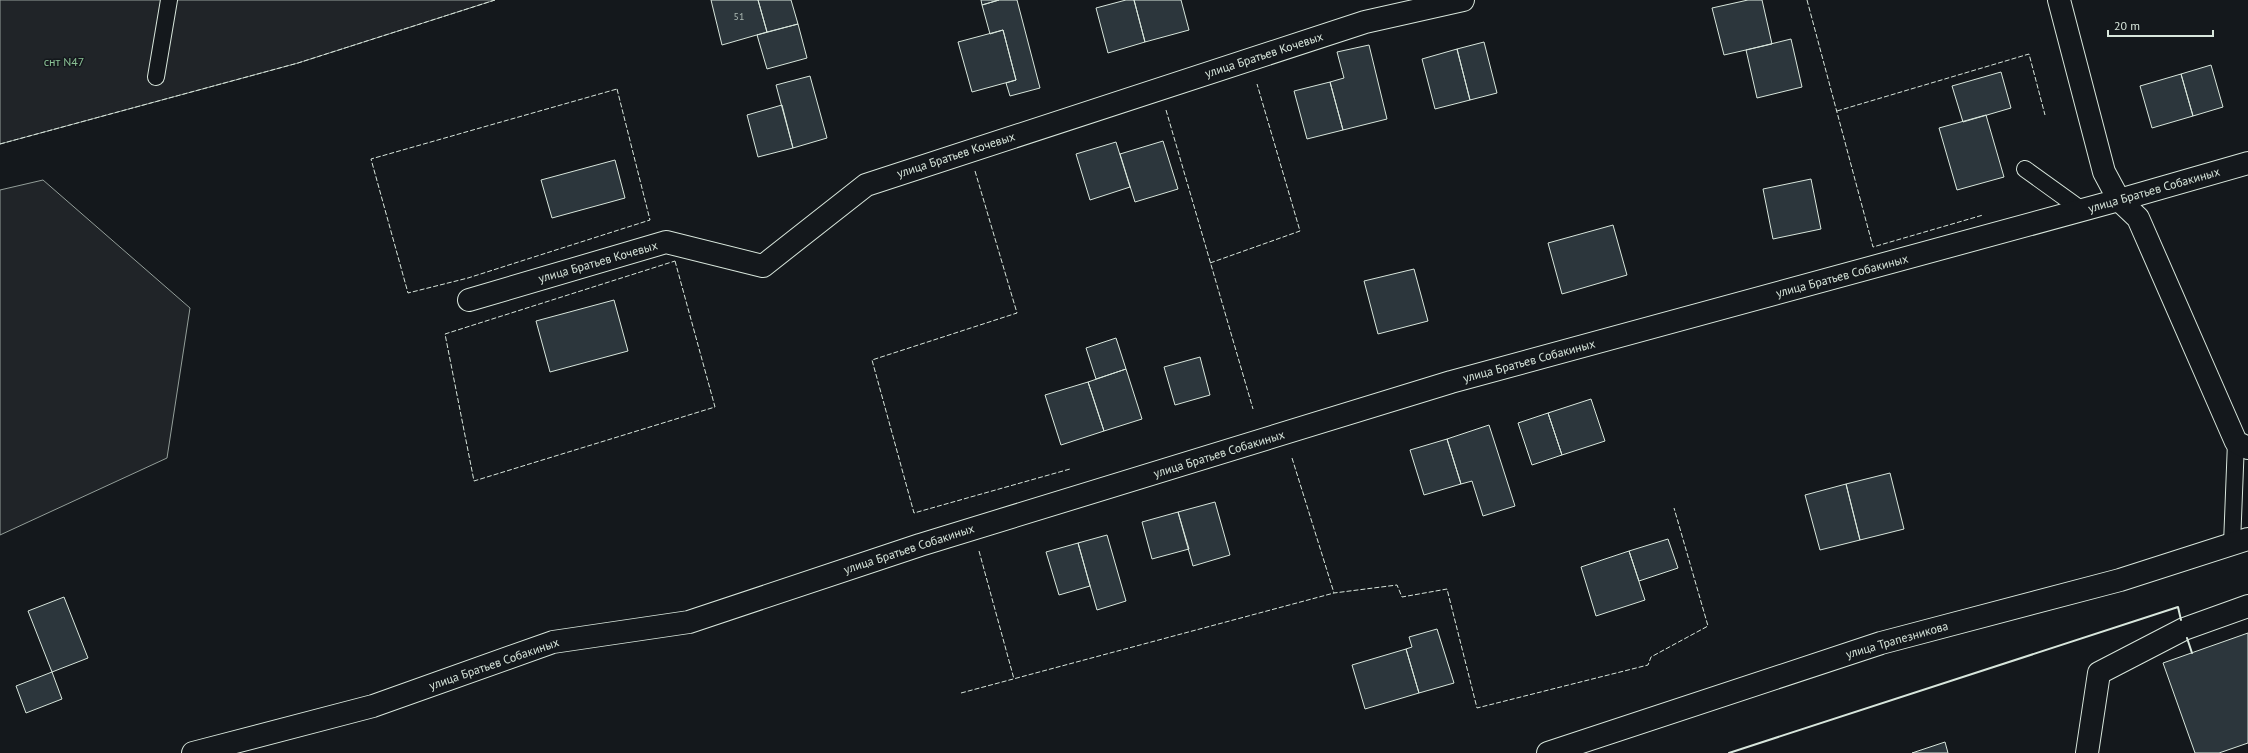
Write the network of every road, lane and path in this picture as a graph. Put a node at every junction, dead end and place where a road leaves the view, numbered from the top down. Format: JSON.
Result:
{"nodes":[{"id":1,"x":168,"y":0,"type":"edge"},
{"id":2,"x":1463,"y":0,"type":"edge"},
{"id":3,"x":2059,"y":0,"type":"edge"},
{"id":4,"x":156,"y":77,"type":"dead end"},
{"id":5,"x":2248,"y":163,"type":"edge"},
{"id":6,"x":2025,"y":169,"type":"dead end"},
{"id":7,"x":2119,"y":200,"type":"junction"},
{"id":8,"x":2082,"y":210,"type":"junction"},
{"id":9,"x":469,"y":300,"type":"dead end"},
{"id":10,"x":2242,"y":445,"type":"edge"},
{"id":11,"x":2240,"y":541,"type":"edge"},
{"id":12,"x":2248,"y":606,"type":"edge"},
{"id":13,"x":193,"y":753,"type":"edge"},
{"id":14,"x":1548,"y":753,"type":"edge"},
{"id":15,"x":2087,"y":753,"type":"edge"}],
"edges":[{"from":1,"to":4,"type":"lane"},
{"from":2,"to":9,"type":"street","name":"улица Братьев Кочевых"},
{"from":3,"to":7,"type":"street"},
{"from":5,"to":7,"type":"street","name":"улица Братьев Собакиных"},
{"from":6,"to":8,"type":"lane"},
{"from":7,"to":8,"type":"street","name":"улица Братьев Собакиных"},
{"from":7,"to":10,"type":"street"},
{"from":8,"to":13,"type":"street","name":"улица Братьев Собакиных"},
{"from":10,"to":11,"type":"lane"},
{"from":11,"to":14,"type":"street","name":"улица Трапезникова"},
{"from":12,"to":15,"type":"street"}]}
